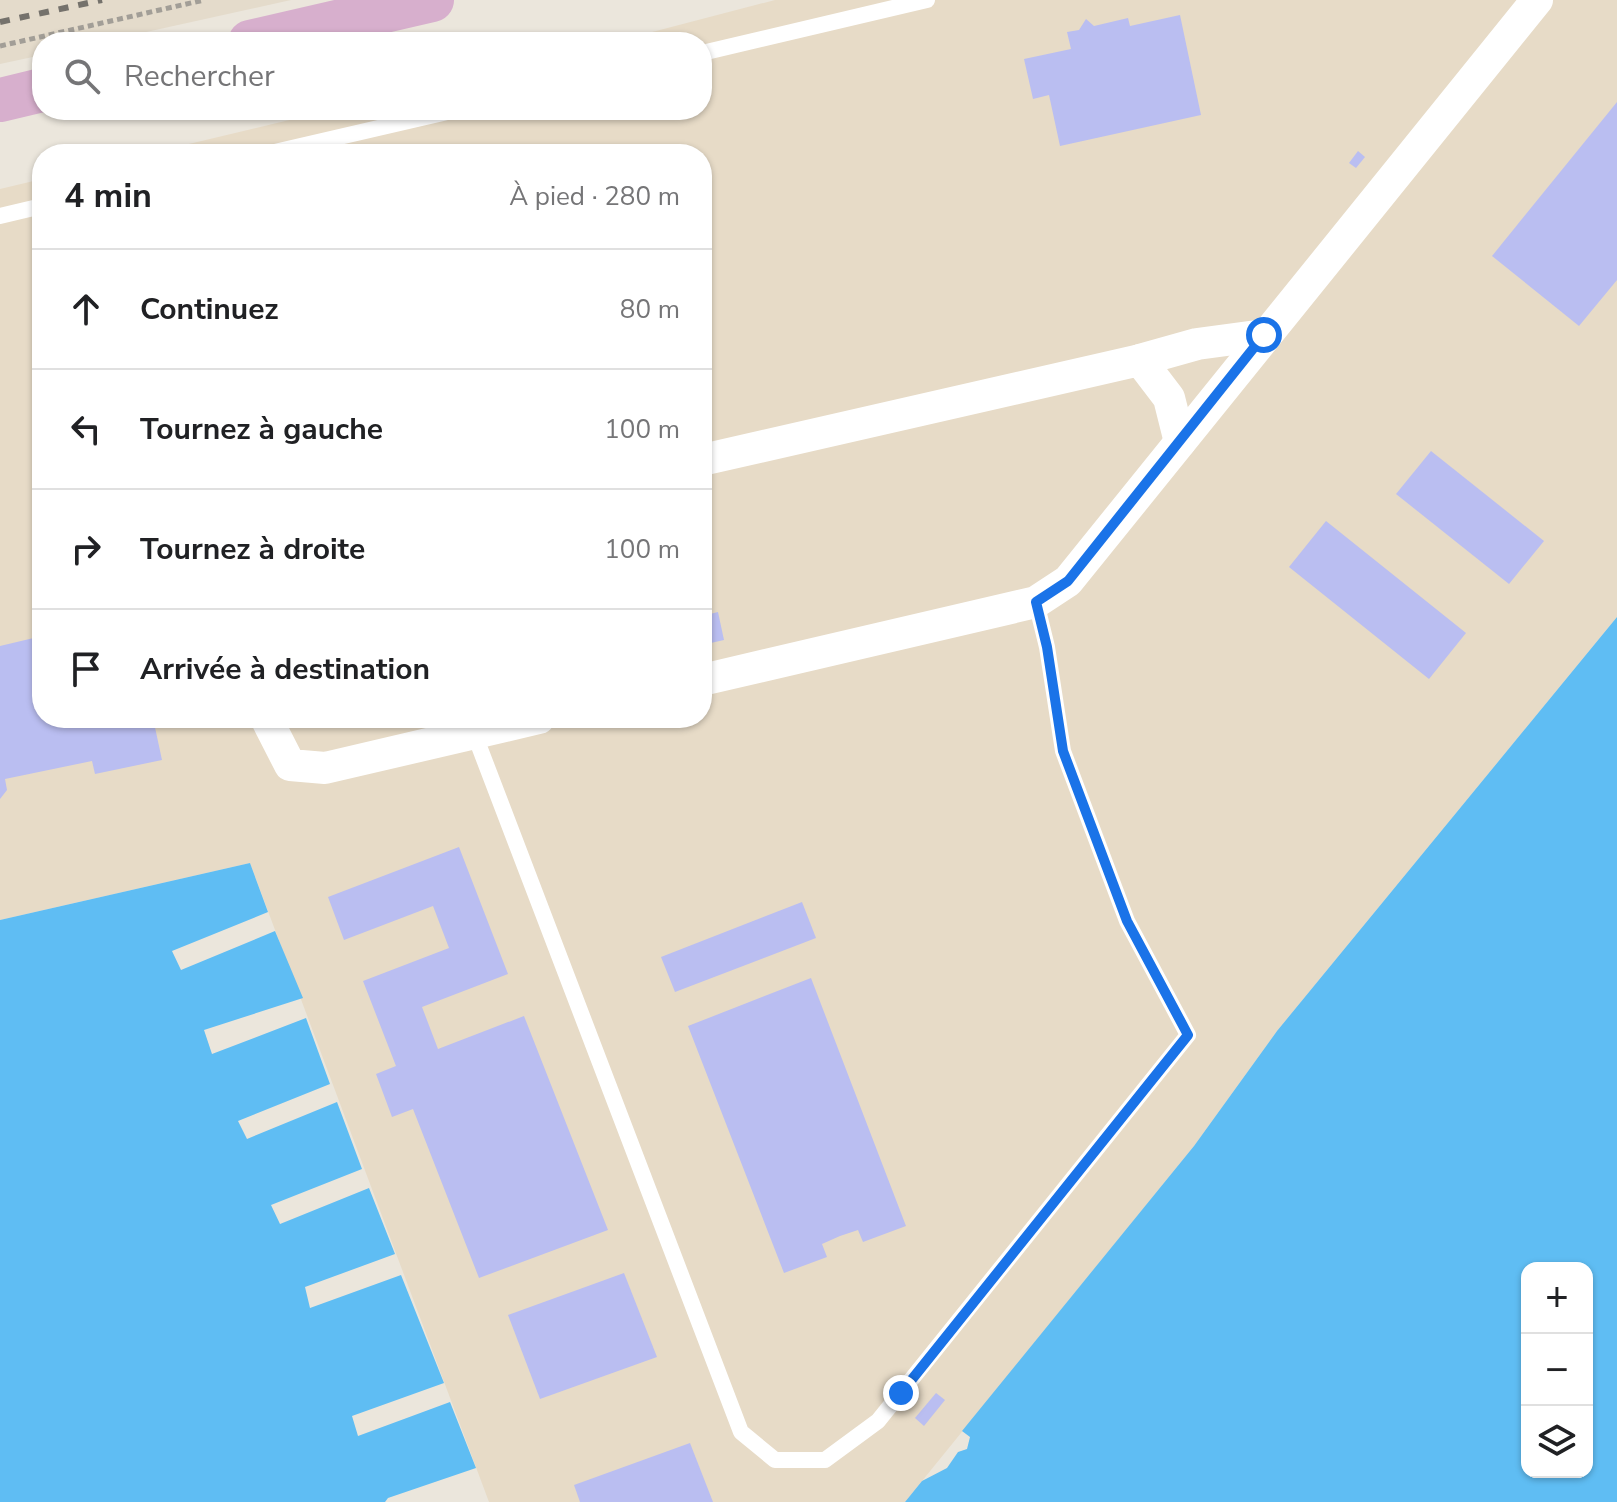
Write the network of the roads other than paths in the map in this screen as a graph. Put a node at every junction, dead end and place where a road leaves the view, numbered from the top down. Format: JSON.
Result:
{"nodes":[{"id":1,"x":432,"y":0,"type":"edge"},
{"id":2,"x":927,"y":0,"type":"edge"},
{"id":3,"x":1537,"y":0,"type":"edge"},
{"id":4,"x":293,"y":32,"type":"edge"},
{"id":5,"x":712,"y":51,"type":"edge"},
{"id":6,"x":32,"y":92,"type":"edge"},
{"id":7,"x":0,"y":100,"type":"edge"},
{"id":8,"x":413,"y":120,"type":"edge"},
{"id":9,"x":309,"y":144,"type":"edge"},
{"id":10,"x":32,"y":208,"type":"edge"},
{"id":11,"x":0,"y":216,"type":"edge"},
{"id":12,"x":1264,"y":335,"type":"junction"},
{"id":13,"x":1140,"y":360,"type":"junction"},
{"id":14,"x":1180,"y":442,"type":"junction"},
{"id":15,"x":712,"y":458,"type":"edge"},
{"id":16,"x":1036,"y":602,"type":"junction"},
{"id":17,"x":712,"y":678,"type":"edge"},
{"id":18,"x":271,"y":728,"type":"edge"},
{"id":19,"x":496,"y":728,"type":"edge"},
{"id":20,"x":474,"y":733,"type":"junction"}],
"edges":[{"from":1,"to":4,"type":"main road"},
{"from":2,"to":5,"type":"lane"},
{"from":3,"to":12,"type":"street"},
{"from":6,"to":7,"type":"main road"},
{"from":8,"to":9,"type":"lane"},
{"from":10,"to":11,"type":"lane"},
{"from":12,"to":13,"type":"street"},
{"from":12,"to":14,"type":"street"},
{"from":13,"to":14,"type":"street"},
{"from":13,"to":15,"type":"street"},
{"from":14,"to":16,"type":"street"},
{"from":16,"to":17,"type":"street"},
{"from":16,"to":20,"type":"lane"},
{"from":18,"to":20,"type":"street"},
{"from":19,"to":20,"type":"street"}]}
